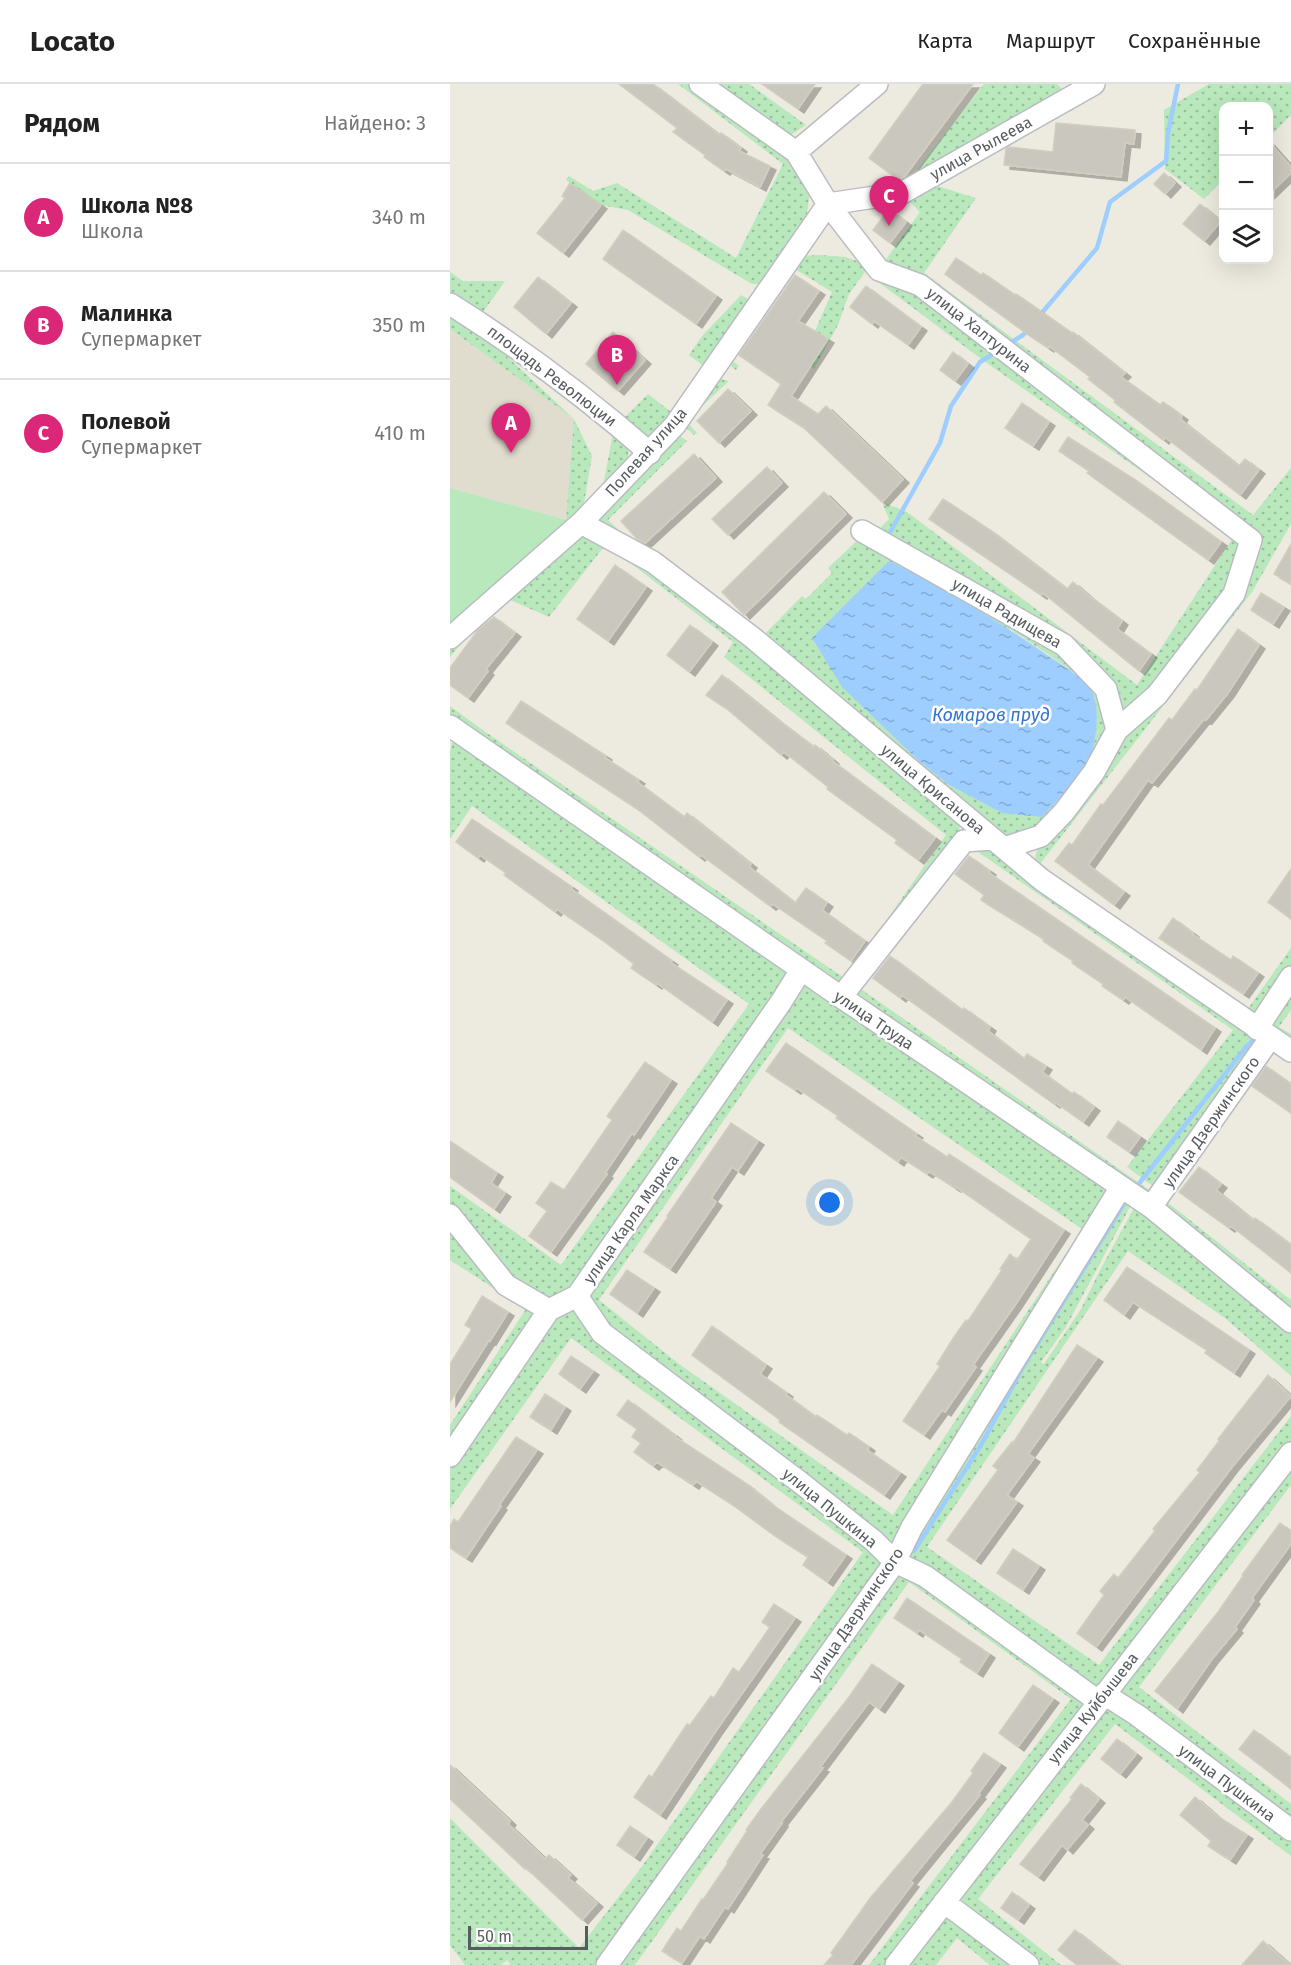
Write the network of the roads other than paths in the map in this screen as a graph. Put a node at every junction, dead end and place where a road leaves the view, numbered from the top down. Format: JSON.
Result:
{"nodes":[{"id":1,"x":700,"y":84,"type":"edge"},
{"id":2,"x":877,"y":84,"type":"edge"},
{"id":3,"x":1094,"y":84,"type":"edge"},
{"id":4,"x":796,"y":152,"type":"junction"},
{"id":5,"x":828,"y":204,"type":"junction"},
{"id":6,"x":450,"y":304,"type":"edge"},
{"id":7,"x":650,"y":453,"type":"junction"},
{"id":8,"x":581,"y":523,"type":"junction"},
{"id":9,"x":862,"y":531,"type":"dead end"},
{"id":10,"x":450,"y":638,"type":"edge"},
{"id":11,"x":451,"y":729,"type":"edge"},
{"id":12,"x":1117,"y":730,"type":"junction"},
{"id":13,"x":965,"y":816,"type":"junction"},
{"id":14,"x":1041,"y":836,"type":"junction"},
{"id":15,"x":964,"y":841,"type":"junction"},
{"id":16,"x":998,"y":843,"type":"junction"},
{"id":17,"x":1031,"y":871,"type":"junction"},
{"id":18,"x":801,"y":970,"type":"junction"},
{"id":19,"x":1291,"y":976,"type":"edge"},
{"id":20,"x":841,"y":998,"type":"junction"},
{"id":21,"x":1264,"y":1033,"type":"junction"},
{"id":22,"x":1291,"y":1051,"type":"edge"},
{"id":23,"x":1121,"y":1187,"type":"junction"},
{"id":24,"x":1151,"y":1207,"type":"junction"},
{"id":25,"x":450,"y":1215,"type":"edge"},
{"id":26,"x":577,"y":1296,"type":"junction"},
{"id":27,"x":549,"y":1310,"type":"junction"},
{"id":28,"x":1291,"y":1322,"type":"edge"},
{"id":29,"x":1291,"y":1453,"type":"edge"},
{"id":30,"x":450,"y":1456,"type":"edge"},
{"id":31,"x":895,"y":1562,"type":"junction"},
{"id":32,"x":1101,"y":1698,"type":"junction"},
{"id":33,"x":1291,"y":1830,"type":"edge"},
{"id":34,"x":944,"y":1902,"type":"junction"},
{"id":35,"x":607,"y":1965,"type":"edge"},
{"id":36,"x":896,"y":1965,"type":"edge"},
{"id":37,"x":1028,"y":1965,"type":"edge"}],
"edges":[{"from":1,"to":4,"type":"street","name":"улица Халтурина"},
{"from":2,"to":4,"type":"street"},
{"from":3,"to":5,"type":"street","name":"улица Рылеева"},
{"from":4,"to":5,"type":"street","name":"улица Халтурина"},
{"from":5,"to":7,"type":"street","name":"Полевая улица"},
{"from":5,"to":12,"type":"street","name":"улица Халтурина"},
{"from":6,"to":7,"type":"street","name":"площадь Революции"},
{"from":7,"to":8,"type":"street","name":"Полевая улица"},
{"from":8,"to":10,"type":"street","name":"Полевая улица"},
{"from":8,"to":13,"type":"street","name":"улица Крисанова"},
{"from":9,"to":12,"type":"street","name":"улица Радищева"},
{"from":11,"to":18,"type":"street","name":"улица Труда"},
{"from":12,"to":14,"type":"street"},
{"from":13,"to":15,"type":"street"},
{"from":13,"to":16,"type":"street","name":"улица Крисанова"},
{"from":14,"to":16,"type":"street"},
{"from":14,"to":17,"type":"street"},
{"from":15,"to":16,"type":"street"},
{"from":15,"to":20,"type":"street"},
{"from":16,"to":17,"type":"street","name":"улица Крисанова"},
{"from":17,"to":21,"type":"street","name":"улица Крисанова"},
{"from":18,"to":20,"type":"street","name":"улица Труда"},
{"from":18,"to":26,"type":"street","name":"улица Карла Маркса"},
{"from":19,"to":21,"type":"street","name":"улица Дзержинского"},
{"from":20,"to":23,"type":"street","name":"улица Труда"},
{"from":21,"to":22,"type":"street","name":"улица Крисанова"},
{"from":21,"to":24,"type":"street","name":"улица Дзержинского"},
{"from":23,"to":24,"type":"street","name":"улица Труда"},
{"from":23,"to":31,"type":"street","name":"улица Дзержинского"},
{"from":24,"to":28,"type":"street","name":"улица Труда"},
{"from":25,"to":27,"type":"street"},
{"from":26,"to":27,"type":"street","name":"улица Карла Маркса"},
{"from":26,"to":31,"type":"street","name":"улица Пушкина"},
{"from":27,"to":30,"type":"street","name":"улица Карла Маркса"},
{"from":29,"to":32,"type":"street","name":"улица Куйбышева"},
{"from":31,"to":32,"type":"street","name":"улица Пушкина"},
{"from":31,"to":35,"type":"street","name":"улица Дзержинского"},
{"from":32,"to":33,"type":"street","name":"улица Пушкина"},
{"from":32,"to":34,"type":"street","name":"улица Куйбышева"},
{"from":34,"to":36,"type":"street","name":"улица Куйбышева"},
{"from":34,"to":37,"type":"street"}]}
